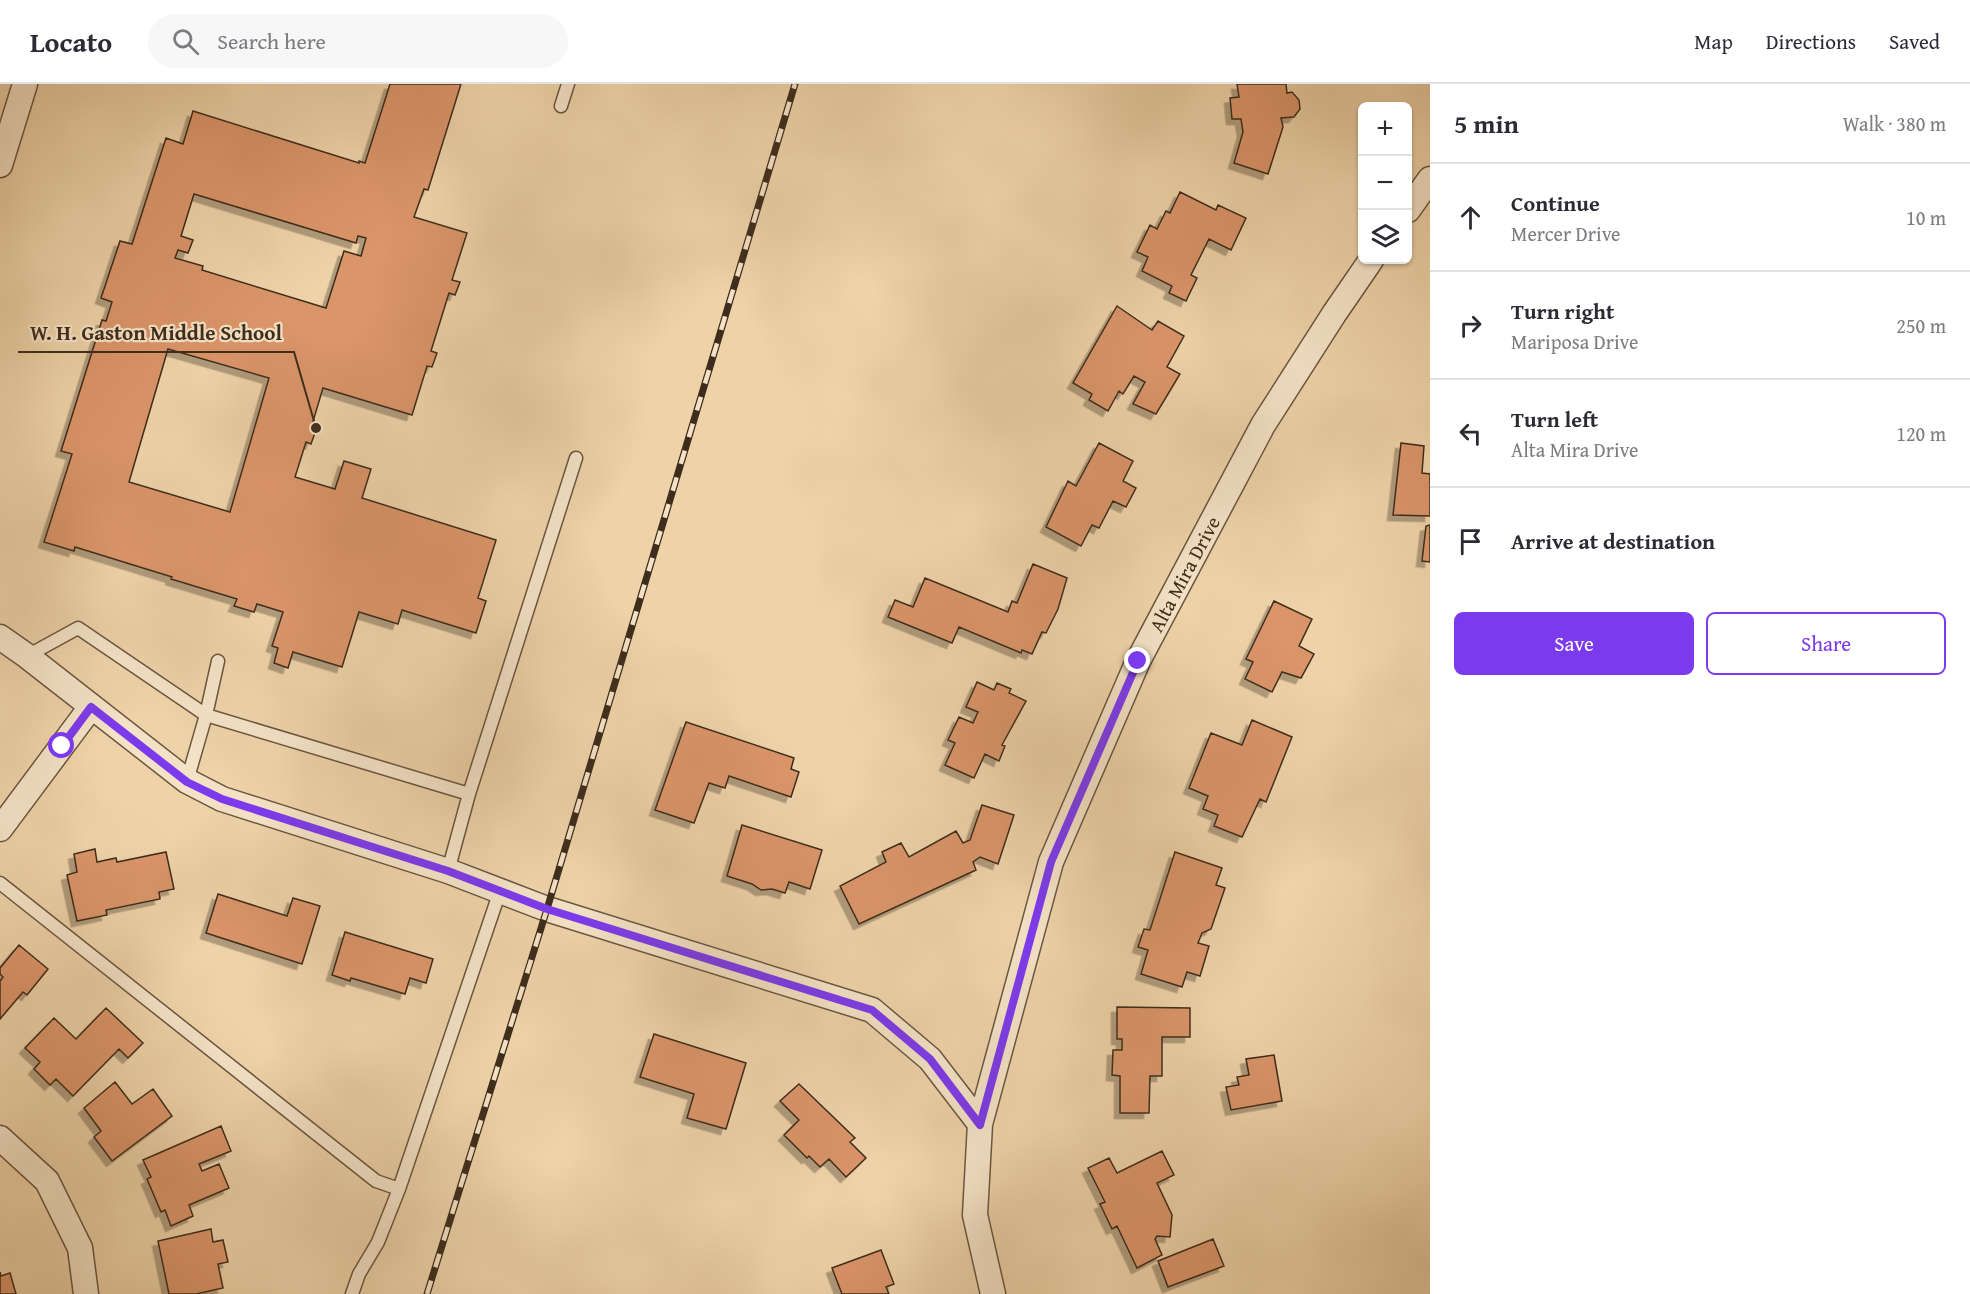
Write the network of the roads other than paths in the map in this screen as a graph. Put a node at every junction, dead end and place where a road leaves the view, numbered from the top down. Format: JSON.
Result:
{"nodes":[{"id":1,"x":25,"y":84,"type":"edge"},
{"id":2,"x":568,"y":84,"type":"edge"},
{"id":3,"x":561,"y":106,"type":"dead end"},
{"id":4,"x":0,"y":165,"type":"edge"},
{"id":5,"x":1430,"y":179,"type":"edge"},
{"id":6,"x":1412,"y":203,"type":"edge"},
{"id":7,"x":1368,"y":264,"type":"edge"},
{"id":8,"x":576,"y":458,"type":"dead end"},
{"id":9,"x":0,"y":637,"type":"edge"},
{"id":10,"x":27,"y":656,"type":"junction"},
{"id":11,"x":218,"y":661,"type":"dead end"},
{"id":12,"x":91,"y":707,"type":"junction"},
{"id":13,"x":206,"y":716,"type":"junction"},
{"id":14,"x":187,"y":782,"type":"junction"},
{"id":15,"x":469,"y":794,"type":"junction"},
{"id":16,"x":0,"y":829,"type":"edge"},
{"id":17,"x":448,"y":871,"type":"junction"},
{"id":18,"x":0,"y":883,"type":"edge"},
{"id":19,"x":500,"y":891,"type":"junction"},
{"id":20,"x":980,"y":1125,"type":"junction"},
{"id":21,"x":0,"y":1138,"type":"edge"},
{"id":22,"x":399,"y":1189,"type":"junction"},
{"id":23,"x":86,"y":1294,"type":"edge"},
{"id":24,"x":352,"y":1294,"type":"edge"},
{"id":25,"x":993,"y":1294,"type":"edge"}],
"edges":[{"from":1,"to":4,"type":"street"},
{"from":2,"to":3,"type":"lane"},
{"from":5,"to":6,"type":"street"},
{"from":7,"to":20,"type":"street","name":"Alta Mira Drive"},
{"from":8,"to":15,"type":"lane"},
{"from":9,"to":10,"type":"street"},
{"from":10,"to":12,"type":"street"},
{"from":10,"to":13,"type":"lane"},
{"from":11,"to":13,"type":"lane"},
{"from":12,"to":14,"type":"street"},
{"from":12,"to":16,"type":"street"},
{"from":13,"to":14,"type":"lane"},
{"from":13,"to":15,"type":"lane"},
{"from":14,"to":17,"type":"street"},
{"from":15,"to":17,"type":"lane"},
{"from":17,"to":19,"type":"street"},
{"from":18,"to":22,"type":"lane"},
{"from":19,"to":20,"type":"street"},
{"from":19,"to":22,"type":"lane"},
{"from":20,"to":25,"type":"street","name":"Alta Mira Drive"},
{"from":21,"to":23,"type":"street"},
{"from":22,"to":24,"type":"lane"}]}
